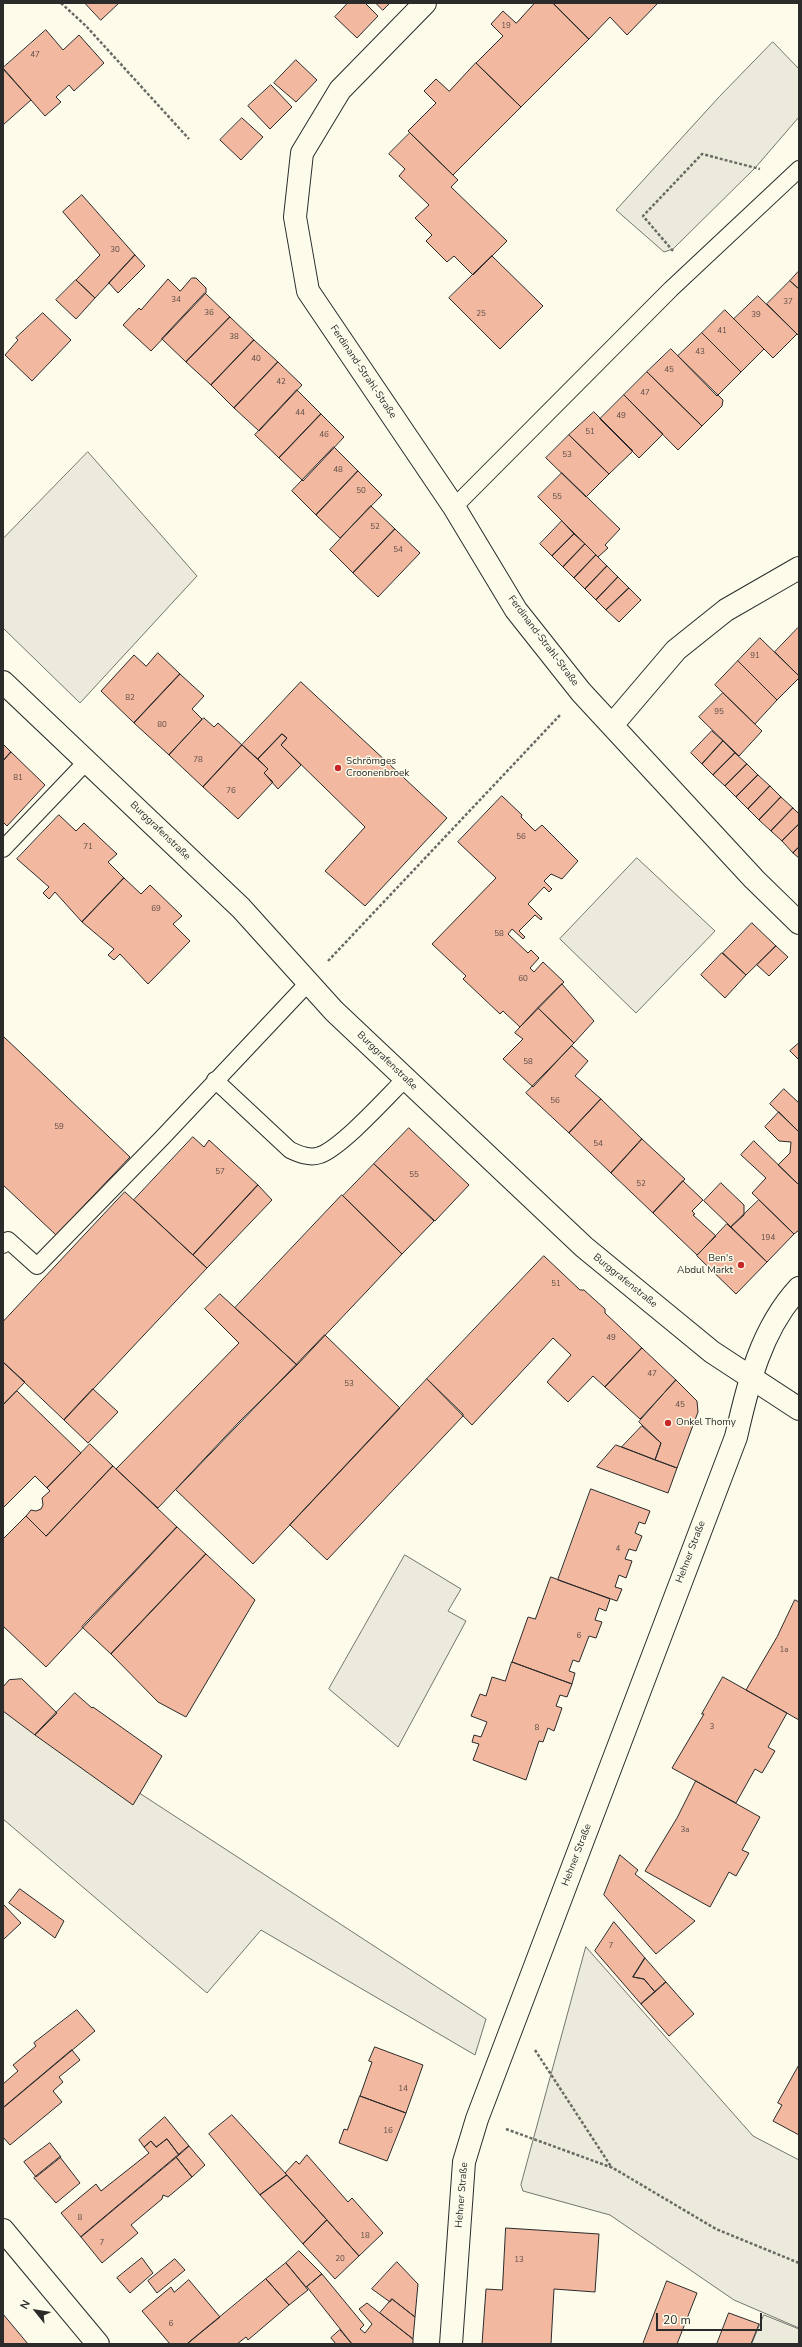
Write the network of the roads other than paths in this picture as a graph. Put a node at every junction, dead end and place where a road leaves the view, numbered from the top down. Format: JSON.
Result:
{"nodes":[{"id":1,"x":425,"y":3,"type":"edge"},
{"id":2,"x":799,"y":168,"type":"edge"},
{"id":3,"x":454,"y":507,"type":"junction"},
{"id":4,"x":799,"y":568,"type":"edge"},
{"id":5,"x":3,"y":682,"type":"edge"},
{"id":6,"x":613,"y":724,"type":"junction"},
{"id":7,"x":87,"y":761,"type":"junction"},
{"id":8,"x":3,"y":849,"type":"edge"},
{"id":9,"x":799,"y":923,"type":"edge"},
{"id":10,"x":308,"y":983,"type":"junction"},
{"id":11,"x":406,"y":1079,"type":"junction"},
{"id":12,"x":215,"y":1080,"type":"junction"},
{"id":13,"x":3,"y":1245,"type":"edge"},
{"id":14,"x":799,"y":1288,"type":"edge"},
{"id":15,"x":750,"y":1377,"type":"junction"},
{"id":16,"x":799,"y":1409,"type":"edge"},
{"id":17,"x":3,"y":2230,"type":"edge"},
{"id":18,"x":98,"y":2344,"type":"edge"},
{"id":19,"x":451,"y":2344,"type":"edge"}],
"edges":[{"from":1,"to":3,"type":"street","name":"Ferdinand-Strahl-Straße"},
{"from":2,"to":3,"type":"lane"},
{"from":3,"to":6,"type":"street","name":"Ferdinand-Strahl-Straße"},
{"from":4,"to":6,"type":"street"},
{"from":5,"to":7,"type":"street","name":"Burggrafenstraße"},
{"from":6,"to":9,"type":"street","name":"Ferdinand-Strahl-Straße"},
{"from":7,"to":8,"type":"lane"},
{"from":7,"to":10,"type":"street","name":"Burggrafenstraße"},
{"from":10,"to":11,"type":"street","name":"Burggrafenstraße"},
{"from":10,"to":12,"type":"lane"},
{"from":11,"to":12,"type":"lane"},
{"from":11,"to":15,"type":"street","name":"Burggrafenstraße"},
{"from":12,"to":13,"type":"lane"},
{"from":14,"to":15,"type":"street","name":"Hehner Straße"},
{"from":15,"to":16,"type":"street","name":"Burggrafenstraße"},
{"from":15,"to":19,"type":"street","name":"Hehner Straße"},
{"from":17,"to":18,"type":"street"}]}
